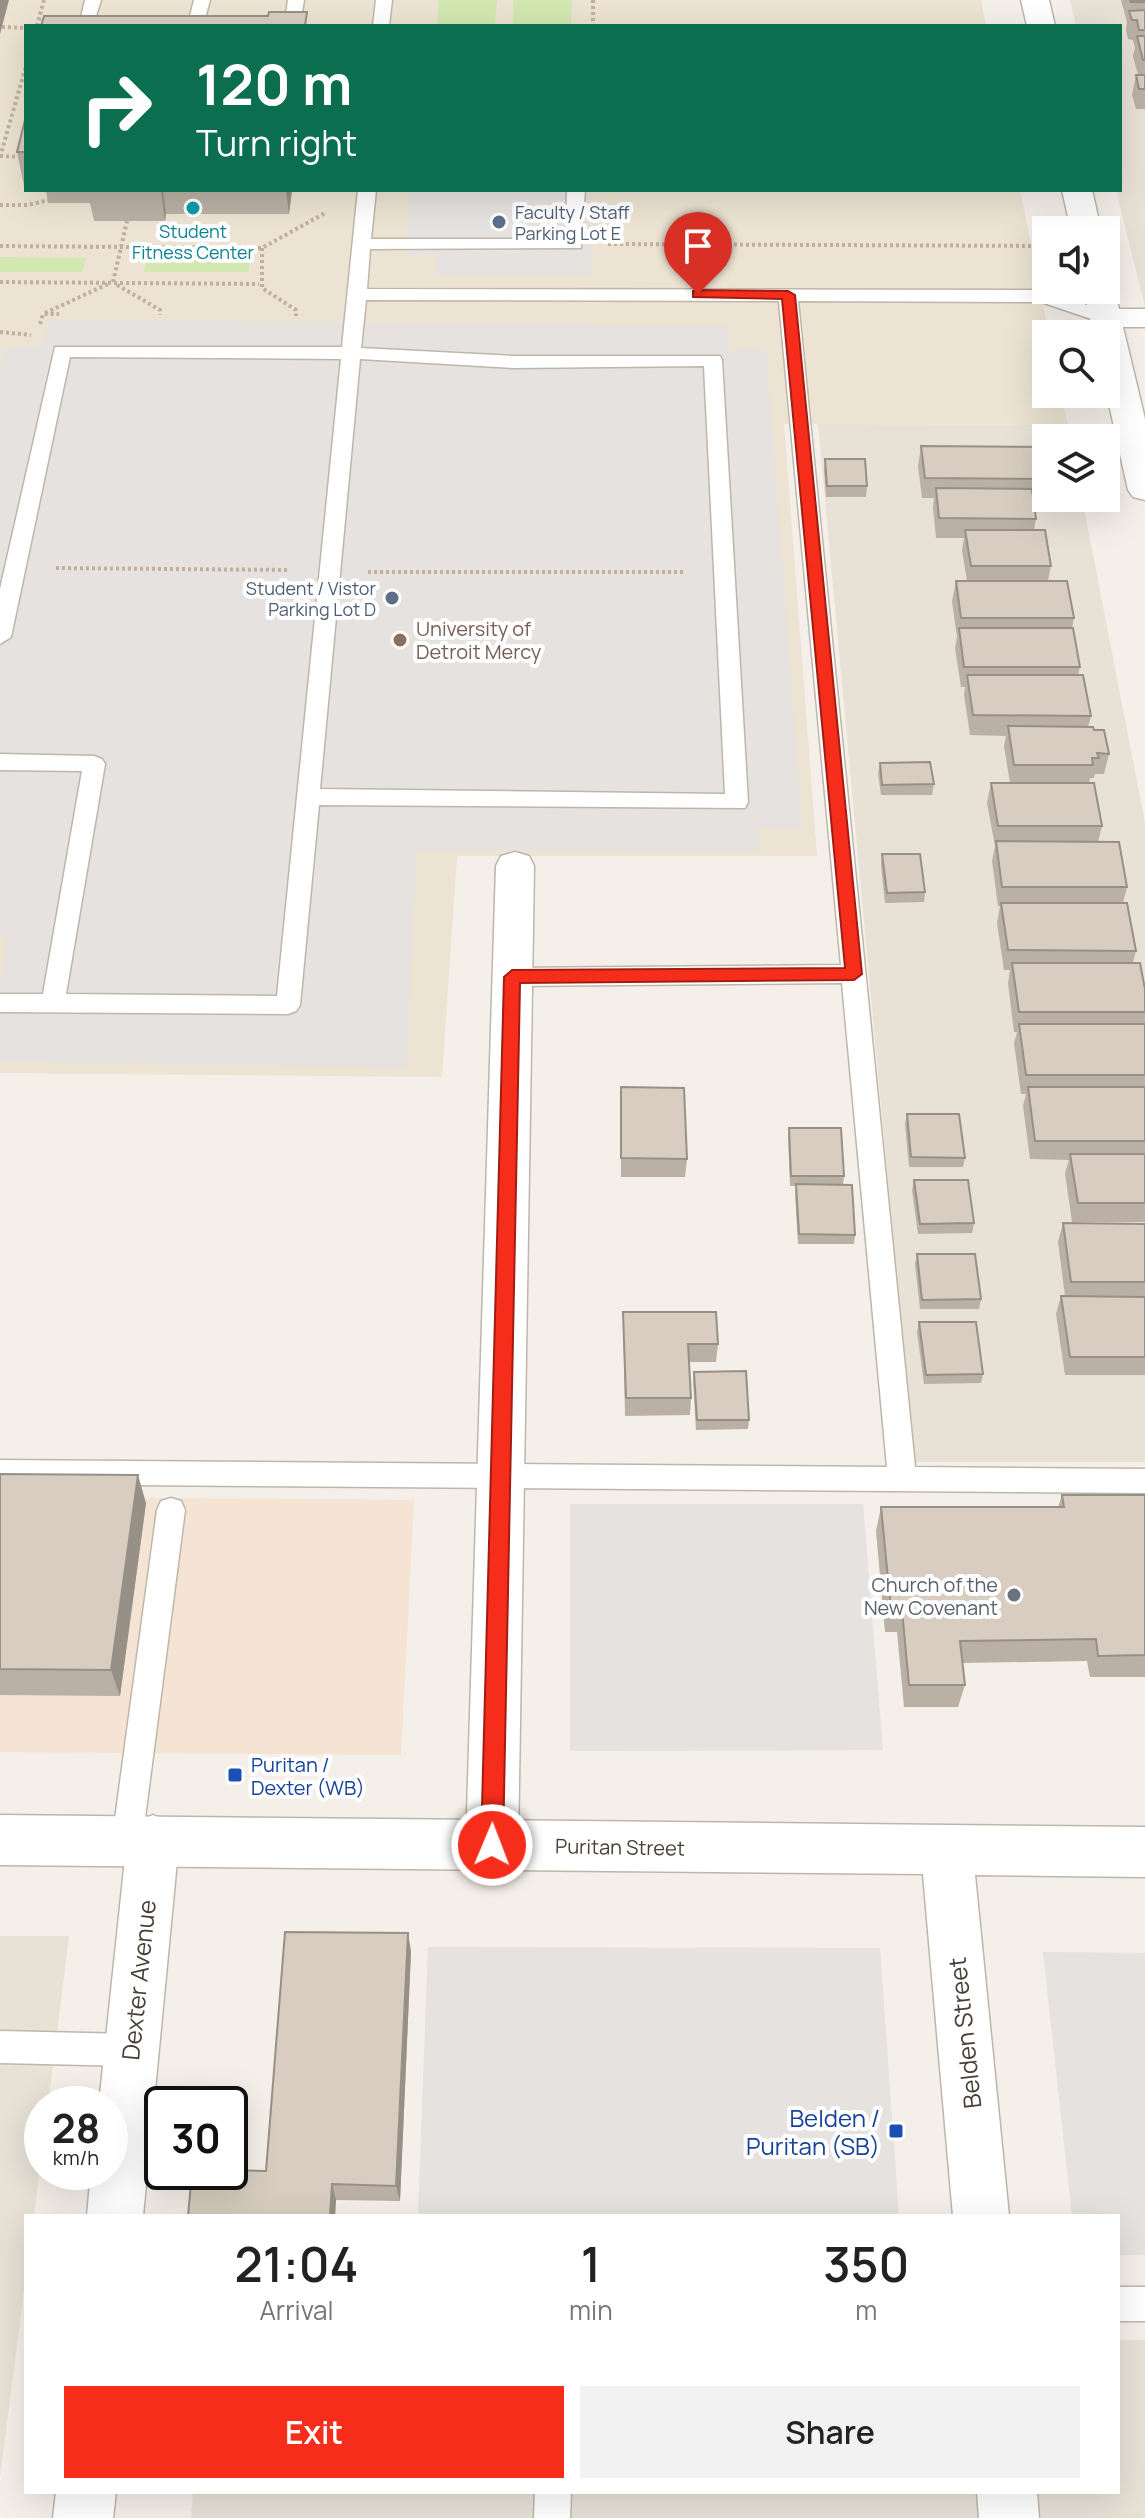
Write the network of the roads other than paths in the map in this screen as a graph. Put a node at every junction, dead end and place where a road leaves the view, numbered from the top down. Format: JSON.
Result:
{"nodes":[{"id":1,"x":93,"y":0,"type":"edge"},
{"id":2,"x":202,"y":0,"type":"edge"},
{"id":3,"x":296,"y":0,"type":"edge"},
{"id":4,"x":384,"y":0,"type":"edge"},
{"id":5,"x":1035,"y":0,"type":"edge"},
{"id":6,"x":141,"y":24,"type":"edge"},
{"id":7,"x":196,"y":24,"type":"edge"},
{"id":8,"x":292,"y":24,"type":"edge"},
{"id":9,"x":381,"y":24,"type":"edge"},
{"id":10,"x":1041,"y":24,"type":"edge"},
{"id":11,"x":367,"y":192,"type":"edge"},
{"id":12,"x":576,"y":192,"type":"edge"},
{"id":13,"x":1077,"y":192,"type":"edge"},
{"id":14,"x":1083,"y":216,"type":"edge"},
{"id":15,"x":363,"y":244,"type":"junction"},
{"id":16,"x":359,"y":294,"type":"junction"},
{"id":17,"x":788,"y":295,"type":"junction"},
{"id":18,"x":1032,"y":296,"type":"edge"},
{"id":19,"x":1103,"y":304,"type":"edge"},
{"id":20,"x":1145,"y":318,"type":"edge"},
{"id":21,"x":352,"y":353,"type":"junction"},
{"id":22,"x":1145,"y":490,"type":"edge"},
{"id":23,"x":0,"y":637,"type":"edge"},
{"id":24,"x":0,"y":762,"type":"edge"},
{"id":25,"x":309,"y":797,"type":"junction"},
{"id":26,"x":515,"y":866,"type":"dead end"},
{"id":27,"x":854,"y":974,"type":"junction"},
{"id":28,"x":512,"y":977,"type":"junction"},
{"id":29,"x":0,"y":1003,"type":"edge"},
{"id":30,"x":53,"y":1003,"type":"junction"},
{"id":31,"x":0,"y":1472,"type":"edge"},
{"id":32,"x":500,"y":1475,"type":"junction"},
{"id":33,"x":902,"y":1479,"type":"junction"},
{"id":34,"x":1145,"y":1481,"type":"edge"},
{"id":35,"x":171,"y":1510,"type":"dead end"},
{"id":36,"x":0,"y":1840,"type":"edge"},
{"id":37,"x":140,"y":1841,"type":"junction"},
{"id":38,"x":492,"y":1845,"type":"junction"},
{"id":39,"x":947,"y":1850,"type":"junction"},
{"id":40,"x":1145,"y":1852,"type":"edge"},
{"id":41,"x":0,"y":2047,"type":"edge"},
{"id":42,"x":131,"y":2050,"type":"junction"},
{"id":43,"x":115,"y":2214,"type":"edge"},
{"id":44,"x":981,"y":2214,"type":"edge"},
{"id":45,"x":1120,"y":2304,"type":"edge"},
{"id":46,"x":1145,"y":2304,"type":"edge"},
{"id":47,"x":86,"y":2494,"type":"edge"},
{"id":48,"x":553,"y":2494,"type":"edge"},
{"id":49,"x":1007,"y":2494,"type":"edge"},
{"id":50,"x":83,"y":2518,"type":"edge"},
{"id":51,"x":552,"y":2518,"type":"edge"},
{"id":52,"x":1009,"y":2518,"type":"edge"}],
"edges":[{"from":1,"to":6,"type":"lane"},
{"from":2,"to":7,"type":"lane"},
{"from":3,"to":8,"type":"lane"},
{"from":4,"to":9,"type":"lane"},
{"from":5,"to":10,"type":"street"},
{"from":11,"to":15,"type":"lane"},
{"from":12,"to":15,"type":"lane"},
{"from":13,"to":14,"type":"street"},
{"from":15,"to":16,"type":"lane"},
{"from":16,"to":17,"type":"lane"},
{"from":16,"to":21,"type":"lane"},
{"from":17,"to":18,"type":"lane"},
{"from":17,"to":27,"type":"lane"},
{"from":19,"to":20,"type":"street"},
{"from":19,"to":22,"type":"street"},
{"from":21,"to":23,"type":"lane"},
{"from":21,"to":25,"type":"lane"},
{"from":21,"to":25,"type":"lane"},
{"from":24,"to":30,"type":"lane"},
{"from":25,"to":30,"type":"lane"},
{"from":26,"to":28,"type":"street"},
{"from":27,"to":28,"type":"lane"},
{"from":27,"to":33,"type":"lane"},
{"from":28,"to":32,"type":"street"},
{"from":29,"to":30,"type":"lane"},
{"from":31,"to":32,"type":"lane"},
{"from":32,"to":33,"type":"lane"},
{"from":32,"to":38,"type":"street"},
{"from":33,"to":34,"type":"lane"},
{"from":35,"to":37,"type":"lane"},
{"from":36,"to":37,"type":"street","name":"Puritan Street"},
{"from":37,"to":38,"type":"street","name":"Puritan Street"},
{"from":37,"to":42,"type":"street","name":"Dexter Avenue"},
{"from":38,"to":39,"type":"street","name":"Puritan Street"},
{"from":39,"to":40,"type":"street","name":"Puritan Street"},
{"from":39,"to":44,"type":"street","name":"Belden Street"},
{"from":41,"to":42,"type":"lane"},
{"from":42,"to":43,"type":"street","name":"Dexter Avenue"},
{"from":45,"to":46,"type":"lane"},
{"from":47,"to":50,"type":"street"},
{"from":48,"to":51,"type":"lane"},
{"from":49,"to":52,"type":"street"}]}
